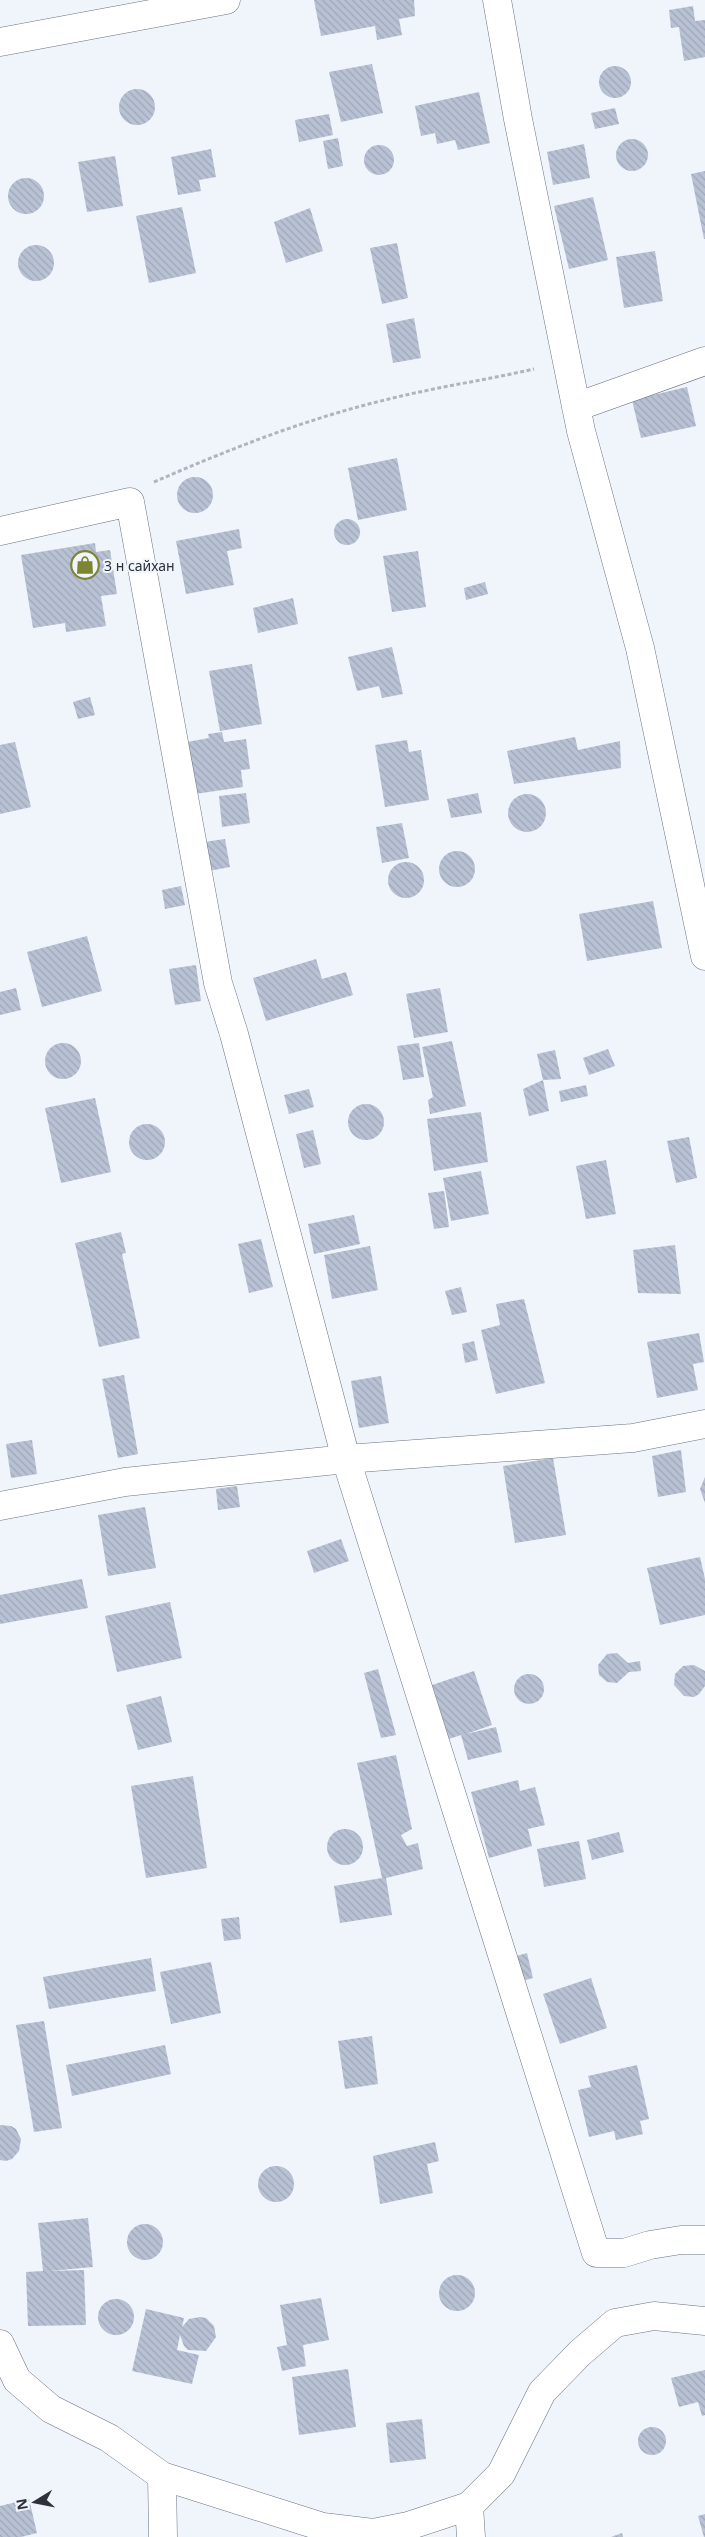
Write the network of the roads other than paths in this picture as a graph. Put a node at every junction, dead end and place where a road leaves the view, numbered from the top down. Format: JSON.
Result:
{"nodes":[{"id":1,"x":226,"y":0,"type":"edge"},
{"id":2,"x":496,"y":0,"type":"edge"},
{"id":3,"x":0,"y":42,"type":"edge"},
{"id":4,"x":705,"y":361,"type":"edge"},
{"id":5,"x":576,"y":407,"type":"junction"},
{"id":6,"x":0,"y":531,"type":"edge"},
{"id":7,"x":705,"y":956,"type":"edge"},
{"id":8,"x":705,"y":1424,"type":"edge"},
{"id":9,"x":346,"y":1459,"type":"junction"},
{"id":10,"x":0,"y":1506,"type":"edge"},
{"id":11,"x":705,"y":2240,"type":"edge"},
{"id":12,"x":705,"y":2321,"type":"edge"},
{"id":13,"x":0,"y":2344,"type":"edge"},
{"id":14,"x":162,"y":2476,"type":"junction"},
{"id":15,"x":469,"y":2506,"type":"junction"},
{"id":16,"x":324,"y":2532,"type":"edge"},
{"id":17,"x":164,"y":2537,"type":"edge"},
{"id":18,"x":471,"y":2537,"type":"edge"}],
"edges":[{"from":1,"to":3,"type":"street"},
{"from":2,"to":5,"type":"street"},
{"from":4,"to":5,"type":"street"},
{"from":5,"to":7,"type":"street"},
{"from":6,"to":9,"type":"street"},
{"from":8,"to":9,"type":"street"},
{"from":9,"to":10,"type":"street"},
{"from":9,"to":11,"type":"street"},
{"from":12,"to":15,"type":"street"},
{"from":13,"to":14,"type":"street"},
{"from":14,"to":16,"type":"street"},
{"from":14,"to":17,"type":"street"},
{"from":15,"to":16,"type":"street"},
{"from":15,"to":18,"type":"street"}]}
